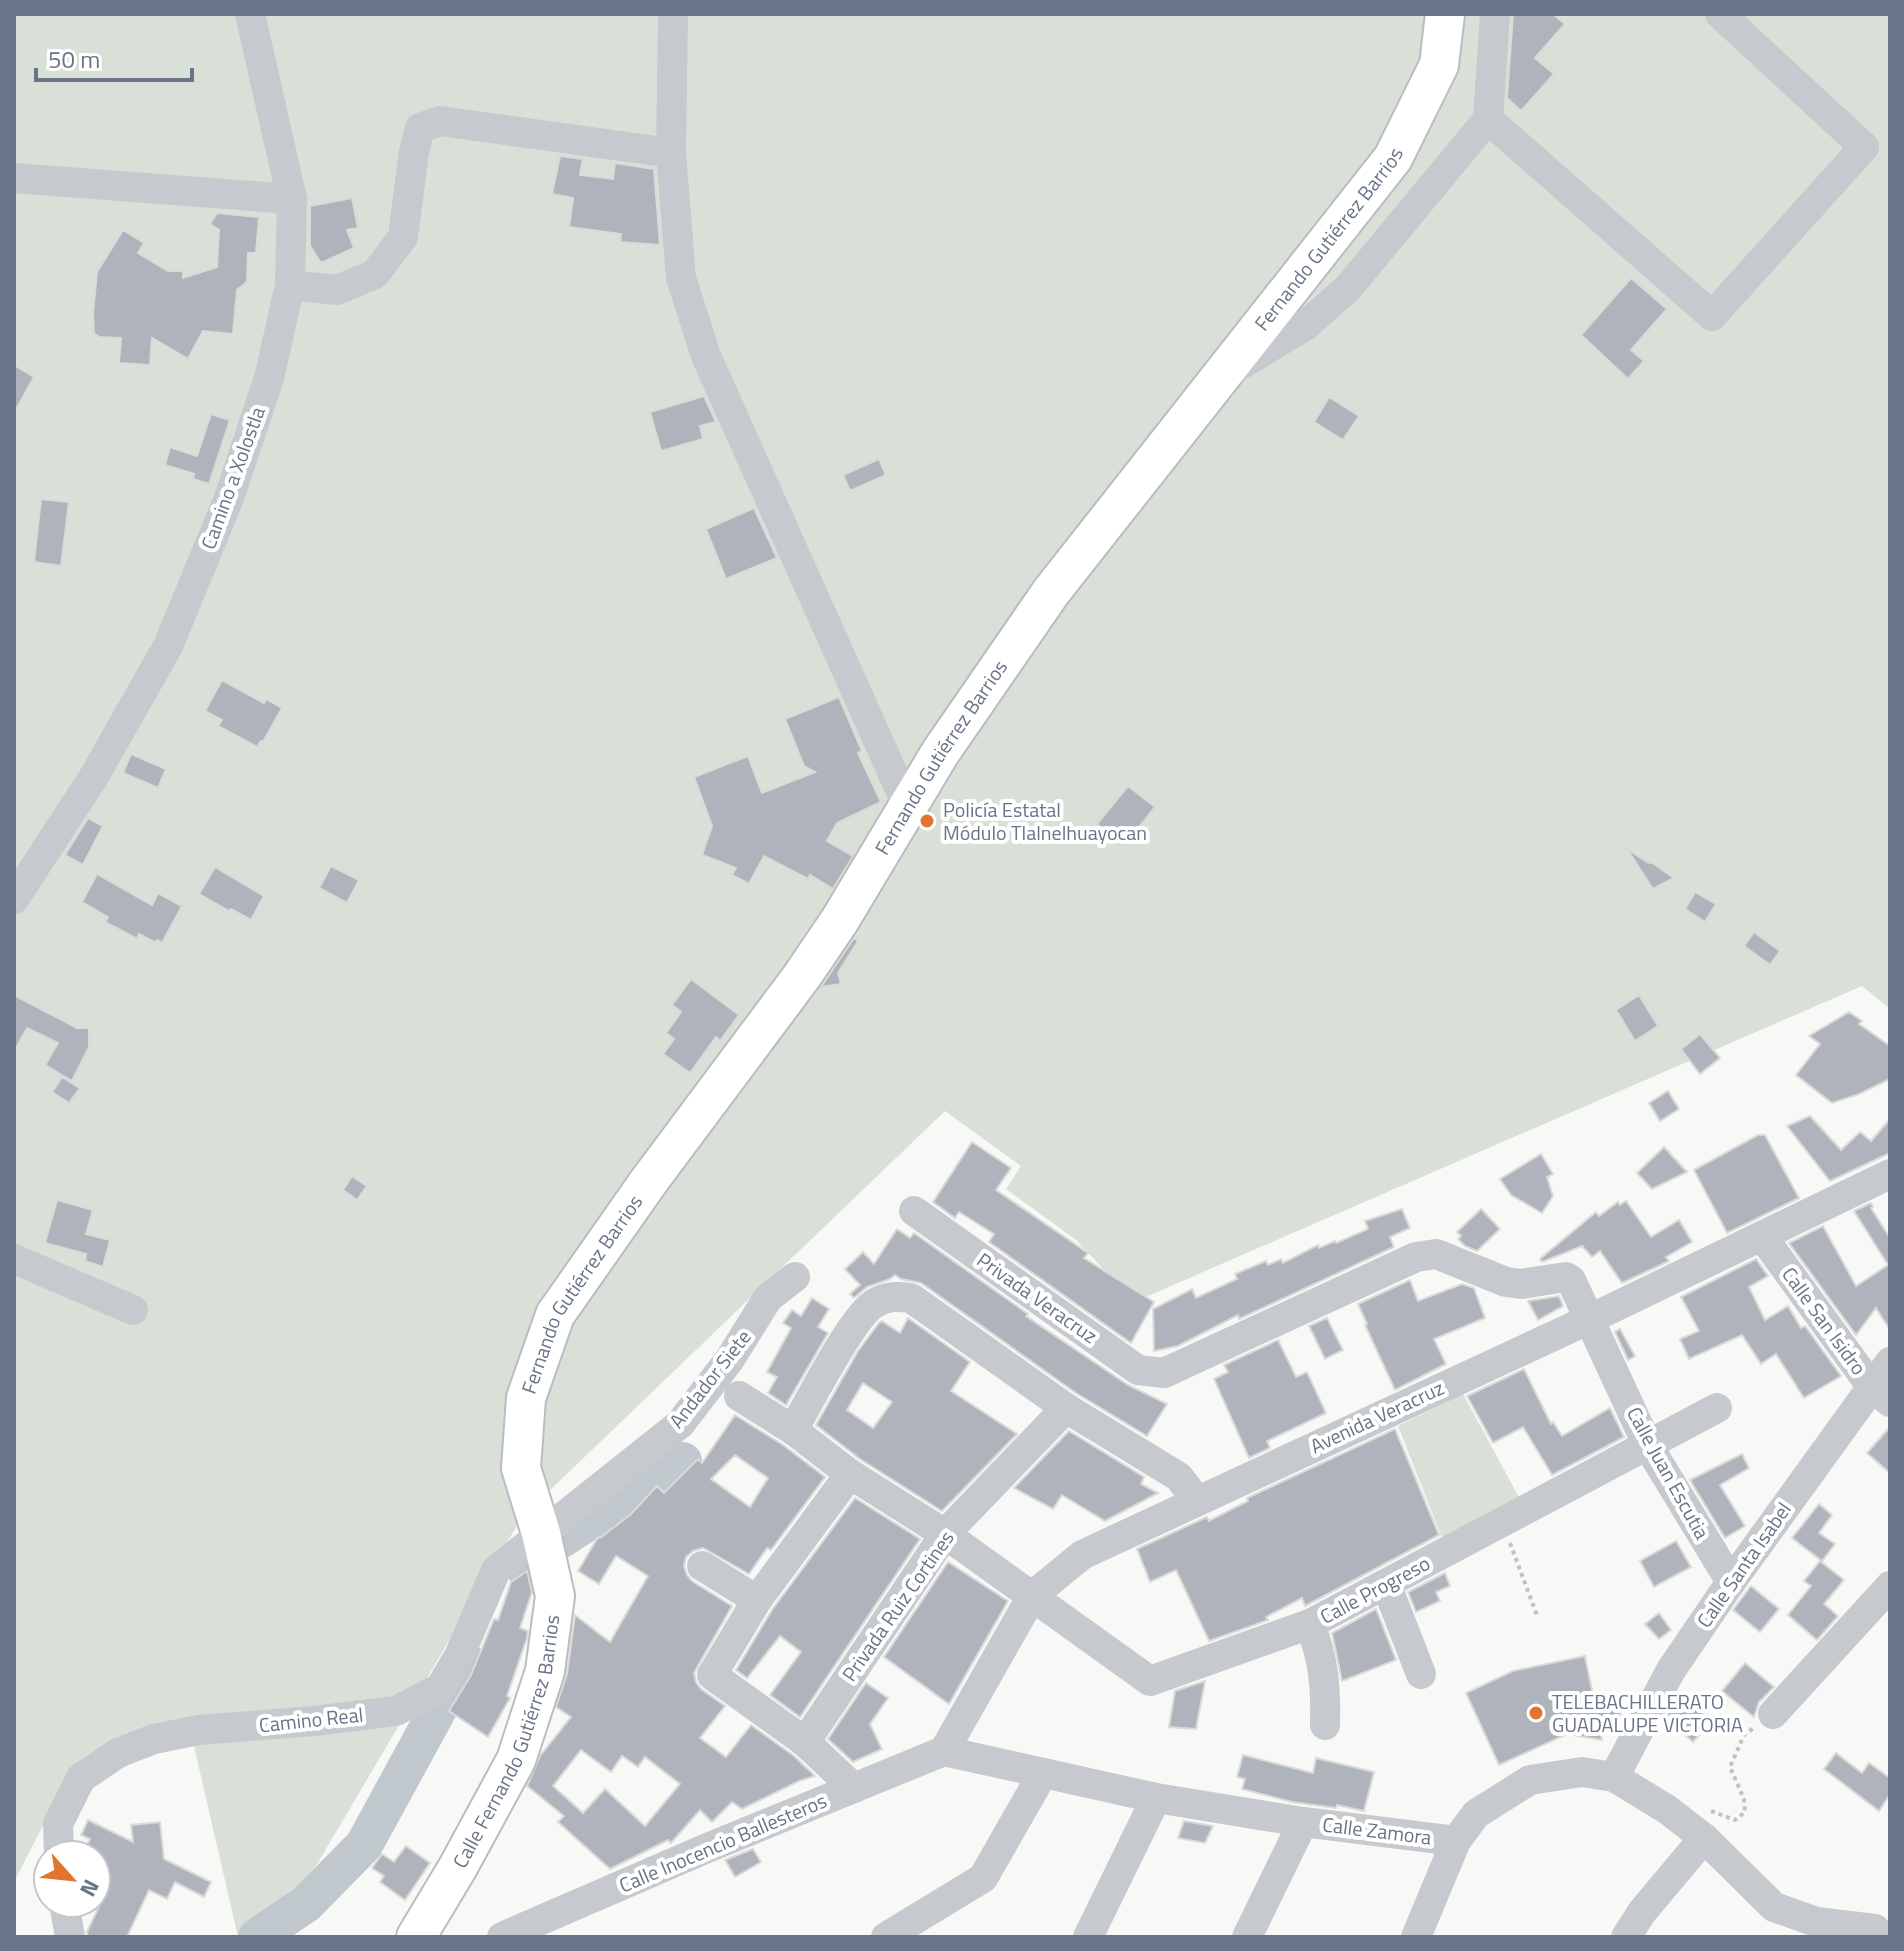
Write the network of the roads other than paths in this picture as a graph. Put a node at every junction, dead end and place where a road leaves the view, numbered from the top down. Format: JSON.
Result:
{"nodes":[{"id":1,"x":250,"y":14,"type":"edge"},
{"id":2,"x":673,"y":14,"type":"edge"},
{"id":3,"x":1445,"y":14,"type":"edge"},
{"id":4,"x":1495,"y":14,"type":"edge"},
{"id":5,"x":1733,"y":19,"type":"edge"},
{"id":6,"x":1488,"y":119,"type":"junction"},
{"id":7,"x":671,"y":153,"type":"junction"},
{"id":8,"x":14,"y":178,"type":"edge"},
{"id":9,"x":292,"y":199,"type":"junction"},
{"id":10,"x":290,"y":285,"type":"junction"},
{"id":11,"x":1224,"y":375,"type":"junction"},
{"id":12,"x":907,"y":805,"type":"junction"},
{"id":13,"x":14,"y":899,"type":"edge"},
{"id":14,"x":1890,"y":1174,"type":"edge"},
{"id":15,"x":914,"y":1211,"type":"dead end"},
{"id":16,"x":1762,"y":1236,"type":"junction"},
{"id":17,"x":14,"y":1259,"type":"edge"},
{"id":18,"x":795,"y":1277,"type":"dead end"},
{"id":19,"x":133,"y":1310,"type":"dead end"},
{"id":20,"x":1590,"y":1319,"type":"junction"},
{"id":21,"x":1890,"y":1362,"type":"edge"},
{"id":22,"x":1164,"y":1373,"type":"joint"},
{"id":23,"x":1880,"y":1394,"type":"edge"},
{"id":24,"x":739,"y":1396,"type":"dead end"},
{"id":25,"x":1066,"y":1408,"type":"junction"},
{"id":26,"x":1717,"y":1408,"type":"dead end"},
{"id":27,"x":793,"y":1430,"type":"junction"},
{"id":28,"x":1647,"y":1444,"type":"junction"},
{"id":29,"x":850,"y":1474,"type":"junction"},
{"id":30,"x":1197,"y":1501,"type":"junction"},
{"id":31,"x":945,"y":1534,"type":"junction"},
{"id":32,"x":545,"y":1551,"type":"junction"},
{"id":33,"x":702,"y":1566,"type":"dead end"},
{"id":34,"x":1731,"y":1582,"type":"junction"},
{"id":35,"x":1386,"y":1584,"type":"junction"},
{"id":36,"x":1890,"y":1586,"type":"edge"},
{"id":37,"x":1032,"y":1596,"type":"junction"},
{"id":38,"x":757,"y":1600,"type":"junction"},
{"id":39,"x":1310,"y":1624,"type":"junction"},
{"id":40,"x":1421,"y":1674,"type":"dead end"},
{"id":41,"x":1773,"y":1714,"type":"road end"},
{"id":42,"x":1325,"y":1725,"type":"dead end"},
{"id":43,"x":805,"y":1742,"type":"junction"},
{"id":44,"x":944,"y":1751,"type":"junction"},
{"id":45,"x":1043,"y":1773,"type":"junction"},
{"id":46,"x":1614,"y":1777,"type":"junction"},
{"id":47,"x":854,"y":1788,"type":"junction"},
{"id":48,"x":1156,"y":1798,"type":"junction"},
{"id":49,"x":1303,"y":1822,"type":"junction"},
{"id":50,"x":1694,"y":1832,"type":"junction"},
{"id":51,"x":58,"y":1839,"type":"edge"},
{"id":52,"x":1456,"y":1841,"type":"junction"},
{"id":53,"x":1880,"y":1929,"type":"edge"},
{"id":54,"x":524,"y":1933,"type":"edge"},
{"id":55,"x":416,"y":1937,"type":"edge"},
{"id":56,"x":886,"y":1937,"type":"edge"},
{"id":57,"x":1088,"y":1937,"type":"edge"},
{"id":58,"x":1247,"y":1937,"type":"edge"},
{"id":59,"x":1416,"y":1937,"type":"edge"},
{"id":60,"x":1626,"y":1937,"type":"edge"}],
"edges":[{"from":1,"to":9,"type":"street","name":"Camino a Xolostla"},
{"from":2,"to":7,"type":"street"},
{"from":3,"to":11,"type":"main road","name":"Fernando Gutiérrez Barrios"},
{"from":4,"to":6,"type":"street"},
{"from":5,"to":6,"type":"street"},
{"from":6,"to":11,"type":"street"},
{"from":7,"to":10,"type":"street"},
{"from":7,"to":12,"type":"street"},
{"from":8,"to":9,"type":"street"},
{"from":9,"to":10,"type":"street","name":"Camino a Xolostla"},
{"from":10,"to":13,"type":"street","name":"Camino a Xolostla"},
{"from":11,"to":12,"type":"main road","name":"Fernando Gutiérrez Barrios"},
{"from":12,"to":32,"type":"main road","name":"Fernando Gutiérrez Barrios"},
{"from":14,"to":16,"type":"street","name":"Avenida Veracruz"},
{"from":15,"to":22,"type":"street","name":"Privada Veracruz"},
{"from":16,"to":20,"type":"street","name":"Avenida Veracruz"},
{"from":16,"to":23,"type":"street","name":"Calle San Isidro"},
{"from":17,"to":19,"type":"street"},
{"from":18,"to":32,"type":"street","name":"Andador Siete"},
{"from":20,"to":22,"type":"street","name":"Calle Juan Escutia"},
{"from":20,"to":28,"type":"street","name":"Calle Juan Escutia"},
{"from":20,"to":30,"type":"street","name":"Avenida Veracruz"},
{"from":21,"to":23,"type":"street","name":"Calle Santa Isabel"},
{"from":23,"to":34,"type":"street","name":"Calle Santa Isabel"},
{"from":24,"to":27,"type":"street"},
{"from":25,"to":27,"type":"street"},
{"from":25,"to":30,"type":"street"},
{"from":25,"to":31,"type":"street","name":"Privada Ruiz Cortines"},
{"from":26,"to":28,"type":"street","name":"Calle Progreso"},
{"from":27,"to":29,"type":"street"},
{"from":28,"to":34,"type":"street","name":"Calle Juan Escutia"},
{"from":28,"to":35,"type":"street","name":"Calle Progreso"},
{"from":29,"to":31,"type":"street"},
{"from":29,"to":38,"type":"street"},
{"from":30,"to":37,"type":"street","name":"Avenida Veracruz"},
{"from":31,"to":37,"type":"street"},
{"from":31,"to":43,"type":"street","name":"Privada Ruiz Cortines"},
{"from":32,"to":51,"type":"street","name":"Camino Real"},
{"from":32,"to":55,"type":"main road","name":"Calle Fernando Gutiérrez Barrios"},
{"from":33,"to":38,"type":"street"},
{"from":34,"to":46,"type":"street","name":"Calle Santa Isabel"},
{"from":35,"to":39,"type":"street","name":"Calle Progreso"},
{"from":35,"to":40,"type":"street"},
{"from":36,"to":41,"type":"street"},
{"from":37,"to":39,"type":"street","name":"Calle Progreso"},
{"from":37,"to":44,"type":"street","name":"Avenida Veracruz"},
{"from":38,"to":43,"type":"street"},
{"from":39,"to":42,"type":"street"},
{"from":43,"to":47,"type":"street"},
{"from":44,"to":45,"type":"street","name":"Calle Zamora"},
{"from":44,"to":47,"type":"street","name":"Calle Inocencio Ballesteros"},
{"from":45,"to":48,"type":"street","name":"Calle Zamora"},
{"from":45,"to":56,"type":"street"},
{"from":46,"to":50,"type":"street","name":"Calle Zamora"},
{"from":46,"to":52,"type":"street","name":"Calle Zamora"},
{"from":47,"to":54,"type":"street","name":"Calle Inocencio Ballesteros"},
{"from":48,"to":49,"type":"street","name":"Calle Zamora"},
{"from":48,"to":57,"type":"street"},
{"from":49,"to":52,"type":"street","name":"Calle Zamora"},
{"from":49,"to":58,"type":"street"},
{"from":50,"to":53,"type":"street","name":"Calle Zamora"},
{"from":50,"to":60,"type":"street"},
{"from":52,"to":59,"type":"street"}]}
